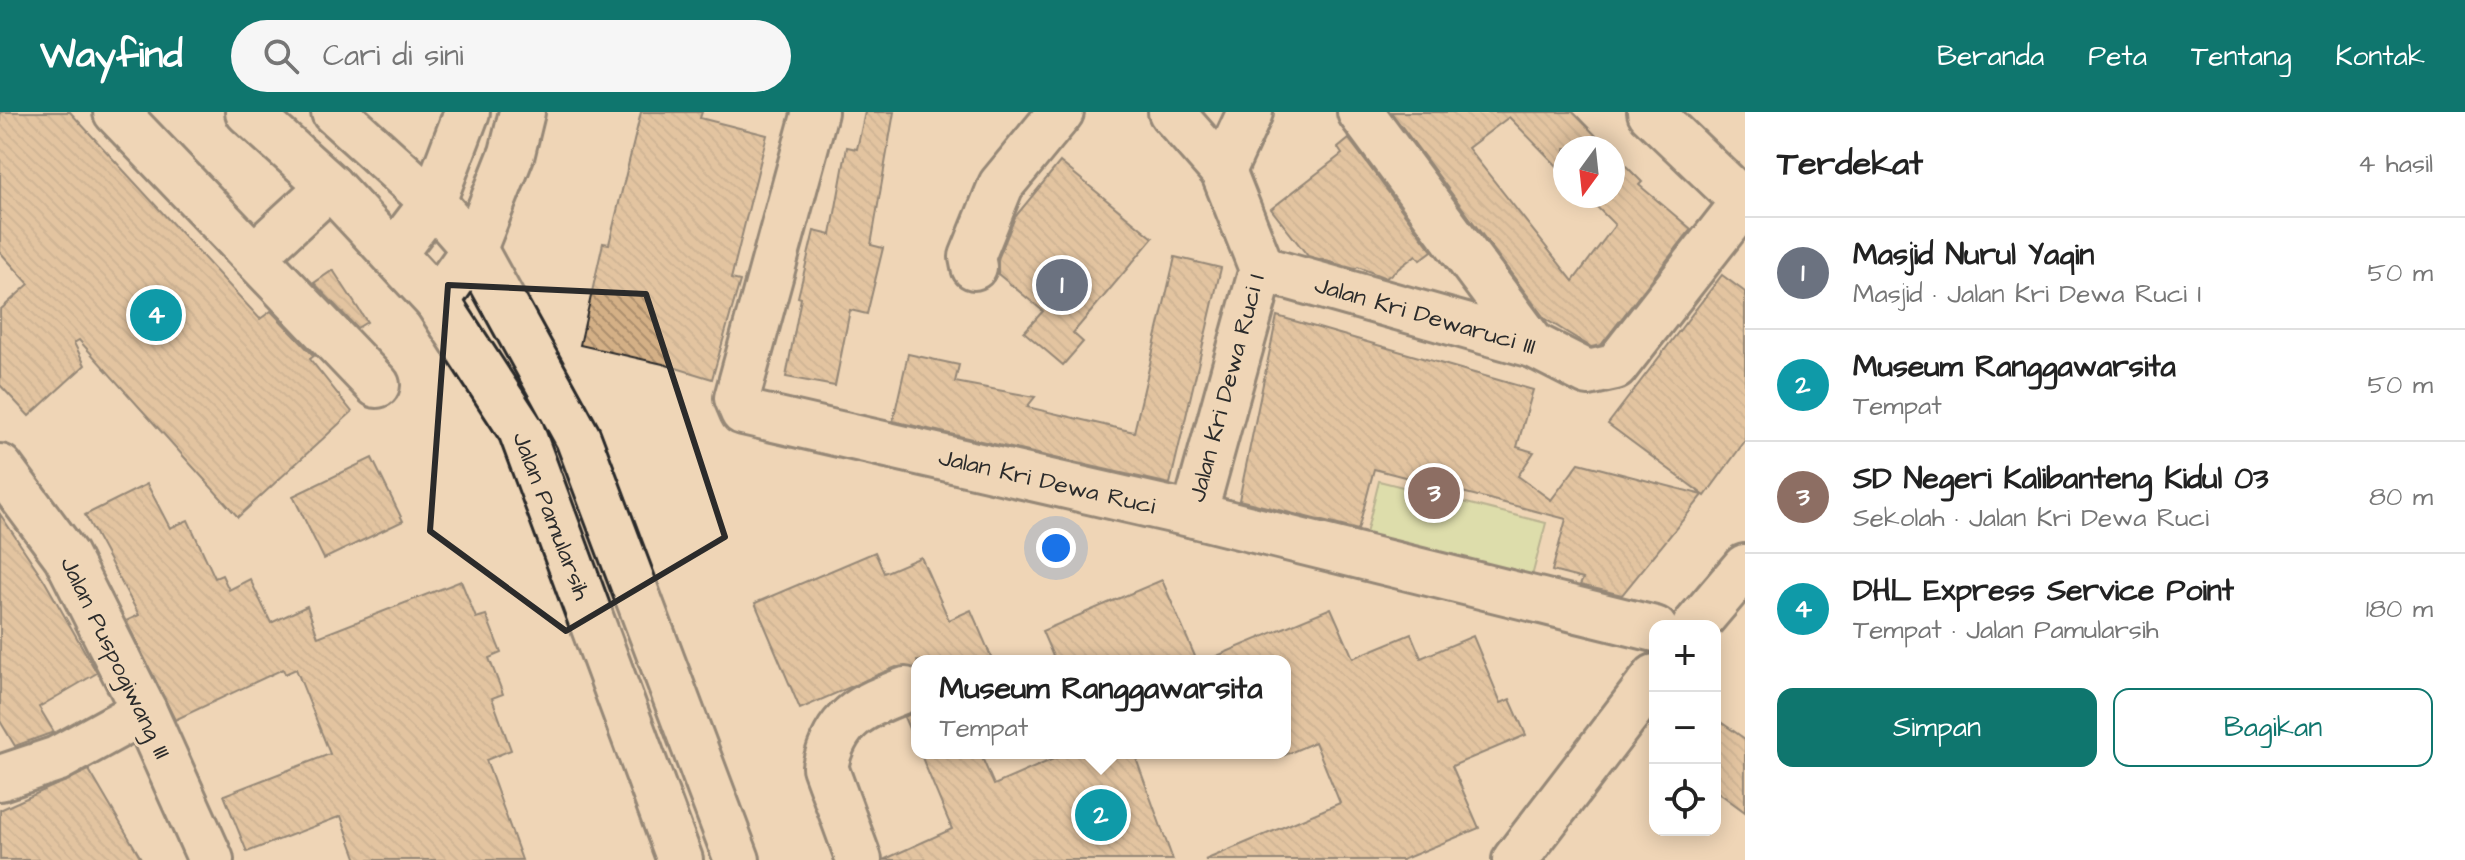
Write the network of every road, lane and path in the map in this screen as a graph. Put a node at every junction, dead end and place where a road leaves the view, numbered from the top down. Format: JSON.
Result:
{"nodes":[{"id":1,"x":116,"y":112,"type":"edge"},
{"id":2,"x":248,"y":112,"type":"edge"},
{"id":3,"x":334,"y":112,"type":"edge"},
{"id":4,"x":467,"y":112,"type":"edge"},
{"id":5,"x":522,"y":112,"type":"edge"},
{"id":6,"x":815,"y":112,"type":"edge"},
{"id":7,"x":1061,"y":112,"type":"edge"},
{"id":8,"x":1171,"y":112,"type":"edge"},
{"id":9,"x":1250,"y":112,"type":"edge"},
{"id":10,"x":1360,"y":112,"type":"edge"},
{"id":11,"x":1658,"y":114,"type":"edge"},
{"id":12,"x":1223,"y":171,"type":"junction"},
{"id":13,"x":330,"y":186,"type":"junction"},
{"id":14,"x":433,"y":202,"type":"junction"},
{"id":15,"x":1744,"y":203,"type":"edge"},
{"id":16,"x":474,"y":249,"type":"junction"},
{"id":17,"x":394,"y":253,"type":"junction"},
{"id":18,"x":255,"y":255,"type":"junction"},
{"id":19,"x":974,"y":267,"type":"dead end"},
{"id":20,"x":1262,"y":269,"type":"junction"},
{"id":21,"x":437,"y":301,"type":"junction"},
{"id":22,"x":1533,"y":345,"type":"junction"},
{"id":23,"x":377,"y":385,"type":"dead end"},
{"id":24,"x":0,"y":467,"type":"edge"},
{"id":25,"x":1194,"y":515,"type":"junction"},
{"id":26,"x":1745,"y":567,"type":"edge"},
{"id":27,"x":1700,"y":620,"type":"edge"},
{"id":28,"x":1649,"y":628,"type":"edge"},
{"id":29,"x":1649,"y":685,"type":"edge"},
{"id":30,"x":905,"y":690,"type":"dead end"},
{"id":31,"x":144,"y":711,"type":"junction"},
{"id":32,"x":0,"y":778,"type":"edge"},
{"id":33,"x":211,"y":860,"type":"edge"},
{"id":34,"x":680,"y":860,"type":"edge"},
{"id":35,"x":737,"y":860,"type":"edge"},
{"id":36,"x":859,"y":860,"type":"edge"},
{"id":37,"x":1515,"y":860,"type":"edge"}],
"edges":[{"from":1,"to":18,"type":"main road"},
{"from":2,"to":13,"type":"main road","name":"Jalan Pamularsih"},
{"from":3,"to":14,"type":"main road","name":"Jalan Pamularsih"},
{"from":4,"to":14,"type":"main road"},
{"from":5,"to":16,"type":"main road"},
{"from":6,"to":25,"type":"main road","name":"Jalan Kri Dewa Ruci"},
{"from":7,"to":19,"type":"main road"},
{"from":8,"to":12,"type":"main road","name":"Jalan Kri Dewa Ruci I"},
{"from":9,"to":12,"type":"main road"},
{"from":10,"to":22,"type":"main road"},
{"from":11,"to":15,"type":"main road"},
{"from":12,"to":20,"type":"main road","name":"Jalan Kri Dewa Ruci I"},
{"from":13,"to":17,"type":"main road","name":"Jalan Pamularsih"},
{"from":13,"to":18,"type":"main road"},
{"from":14,"to":16,"type":"main road","name":"Jalan Pamularsih"},
{"from":14,"to":17,"type":"main road"},
{"from":15,"to":22,"type":"main road","name":"Jalan Kri Dewaruci III"},
{"from":16,"to":21,"type":"main road"},
{"from":16,"to":35,"type":"main road","name":"Jalan Pamularsih"},
{"from":17,"to":21,"type":"main road","name":"Jalan Pamularsih"},
{"from":18,"to":23,"type":"main road"},
{"from":20,"to":22,"type":"main road","name":"Jalan Kri Dewaruci III"},
{"from":20,"to":25,"type":"main road","name":"Jalan Kri Dewa Ruci I"},
{"from":21,"to":34,"type":"main road","name":"Jalan Pamularsih"},
{"from":24,"to":31,"type":"main road","name":"Jalan Puspogiwang III"},
{"from":25,"to":28,"type":"main road","name":"Jalan Kri Dewa Ruci"},
{"from":26,"to":27,"type":"main road"},
{"from":29,"to":37,"type":"main road"},
{"from":30,"to":36,"type":"main road"},
{"from":31,"to":32,"type":"main road"},
{"from":31,"to":33,"type":"main road","name":"Jalan Puspogiwang III"}]}
